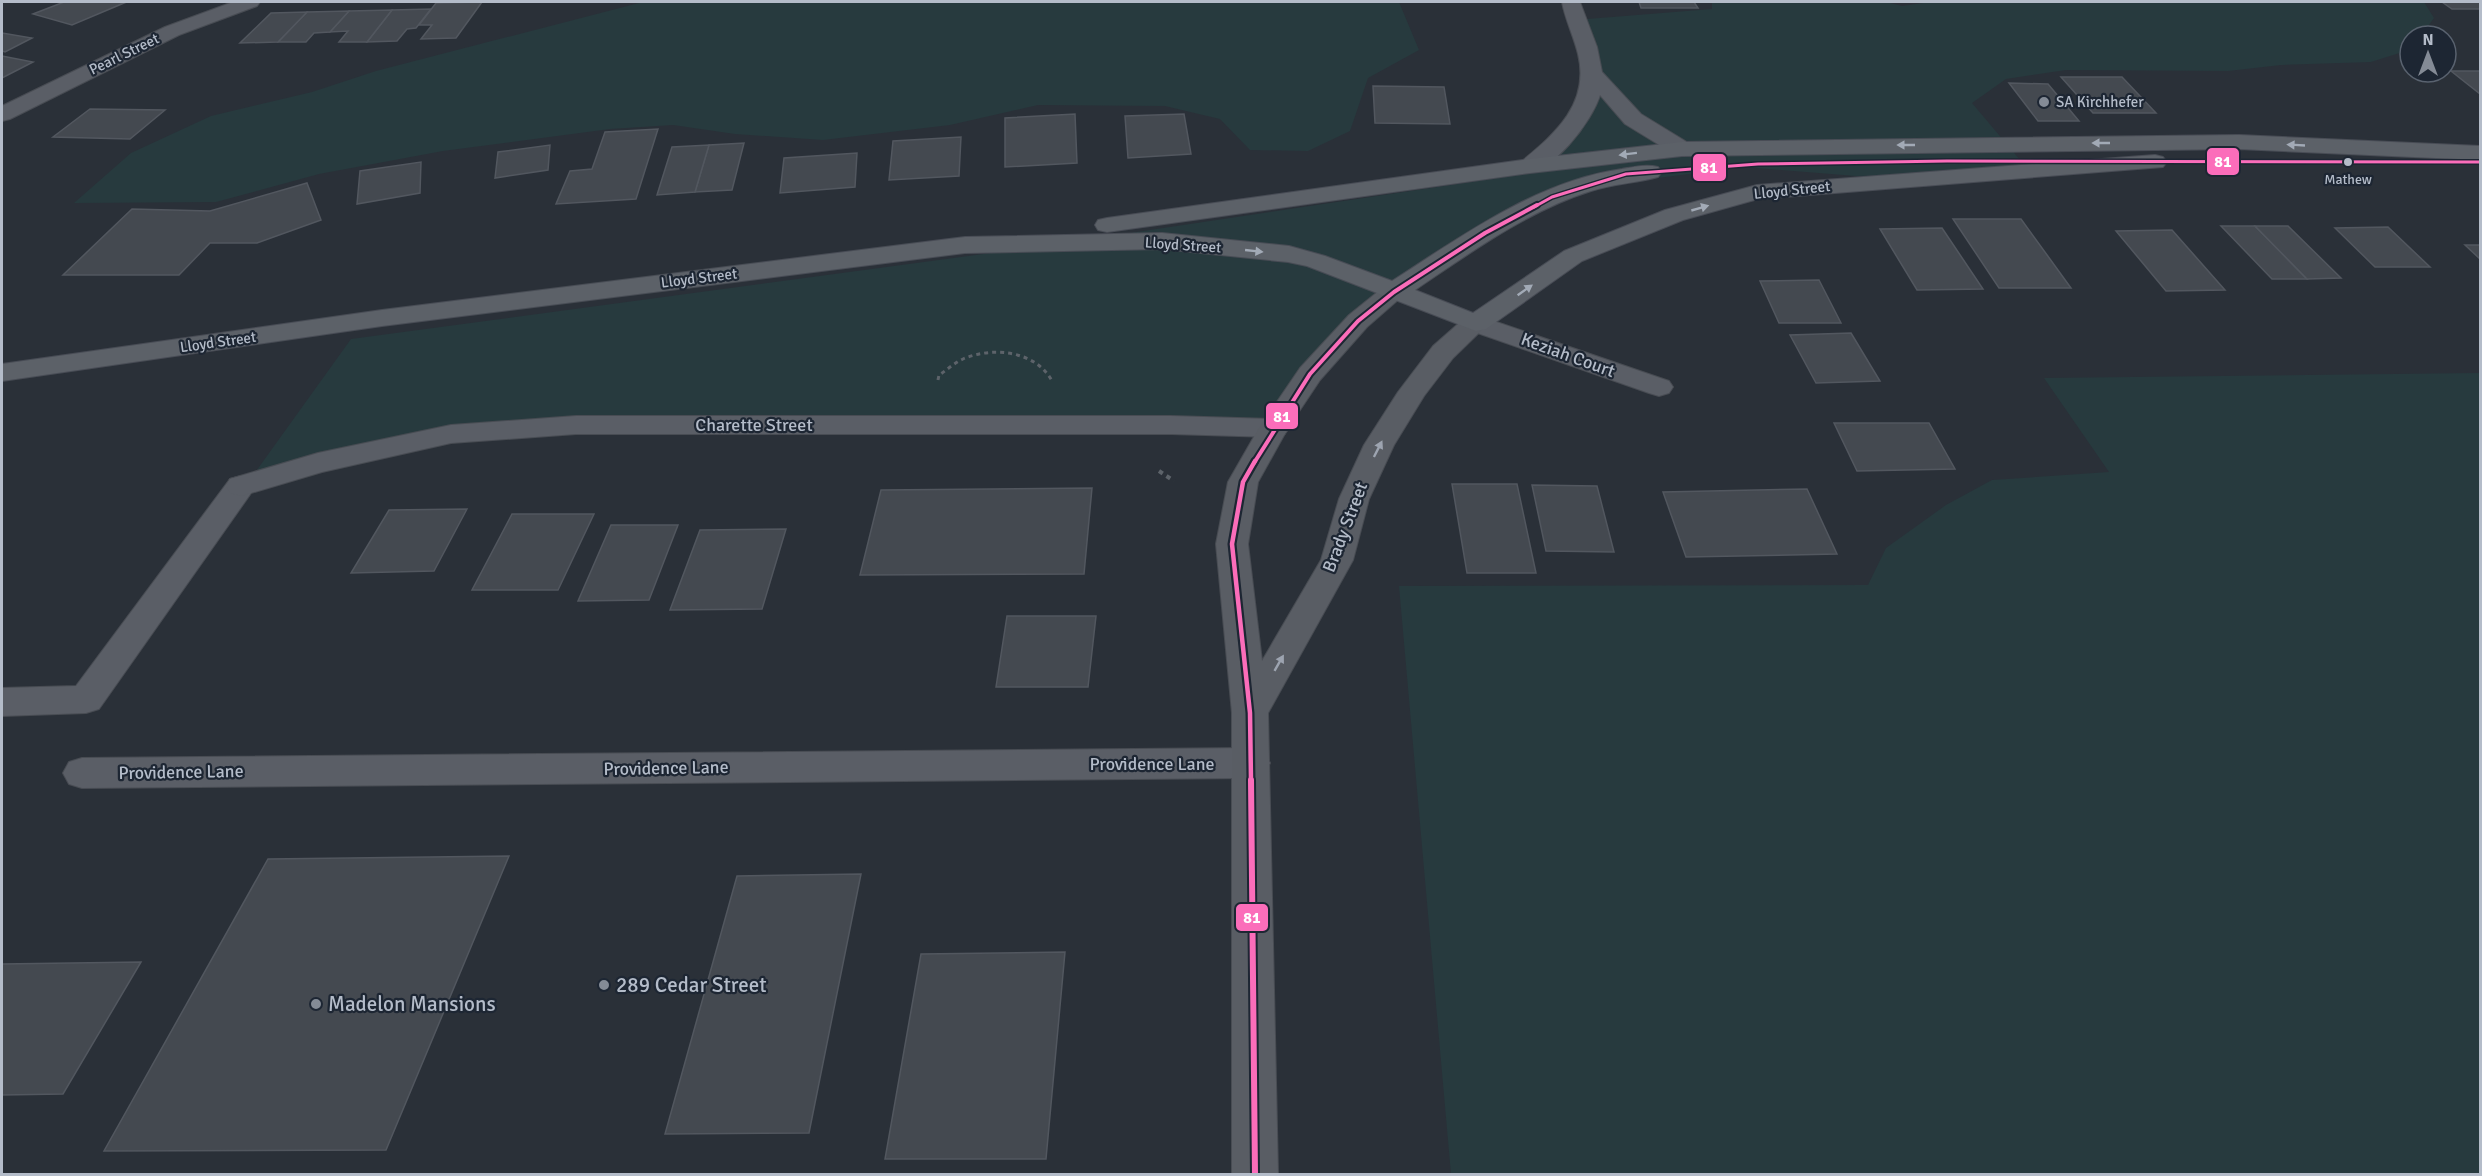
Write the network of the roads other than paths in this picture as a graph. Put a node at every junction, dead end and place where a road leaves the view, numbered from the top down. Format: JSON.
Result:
{"nodes":[{"id":1,"x":250,"y":2,"type":"edge"},
{"id":2,"x":1571,"y":2,"type":"edge"},
{"id":3,"x":1592,"y":72,"type":"junction"},
{"id":4,"x":2,"y":114,"type":"edge"},
{"id":5,"x":1682,"y":149,"type":"junction"},
{"id":6,"x":2481,"y":153,"type":"edge"},
{"id":7,"x":2155,"y":162,"type":"junction"},
{"id":8,"x":2481,"y":162,"type":"edge"},
{"id":9,"x":1530,"y":166,"type":"junction"},
{"id":10,"x":965,"y":245,"type":"junction"},
{"id":11,"x":1394,"y":292,"type":"junction"},
{"id":12,"x":1476,"y":323,"type":"junction"},
{"id":13,"x":2,"y":373,"type":"edge"},
{"id":14,"x":1659,"y":387,"type":"dead end"},
{"id":15,"x":1274,"y":428,"type":"junction"},
{"id":16,"x":2,"y":702,"type":"edge"},
{"id":17,"x":1250,"y":713,"type":"junction"},
{"id":18,"x":1251,"y":763,"type":"junction"},
{"id":19,"x":82,"y":773,"type":"dead end"},
{"id":20,"x":1255,"y":1174,"type":"edge"}],
"edges":[{"from":1,"to":4,"type":"street","name":"Pearl Street"},
{"from":2,"to":3,"type":"street"},
{"from":3,"to":5,"type":"street"},
{"from":3,"to":9,"type":"street"},
{"from":6,"to":5,"type":"main road","one_way":true},
{"from":5,"to":9,"type":"main road","one_way":true},
{"from":7,"to":8,"type":"main road","name":"Lloyd Street"},
{"from":7,"to":11,"type":"main road","name":"Lloyd Street"},
{"from":12,"to":7,"type":"main road","name":"Lloyd Street","one_way":true},
{"from":9,"to":10,"type":"main road"},
{"from":10,"to":11,"type":"main road","name":"Lloyd Street","one_way":true},
{"from":10,"to":13,"type":"main road","name":"Lloyd Street"},
{"from":11,"to":12,"type":"main road","name":"Lloyd Street"},
{"from":11,"to":15,"type":"main road"},
{"from":12,"to":14,"type":"street","name":"Keziah Court"},
{"from":17,"to":12,"type":"main road","name":"Brady Street","one_way":true},
{"from":15,"to":16,"type":"street","name":"Charette Street"},
{"from":15,"to":17,"type":"main road"},
{"from":17,"to":18,"type":"main road"},
{"from":18,"to":19,"type":"street","name":"Providence Lane"},
{"from":18,"to":20,"type":"main road"}]}
